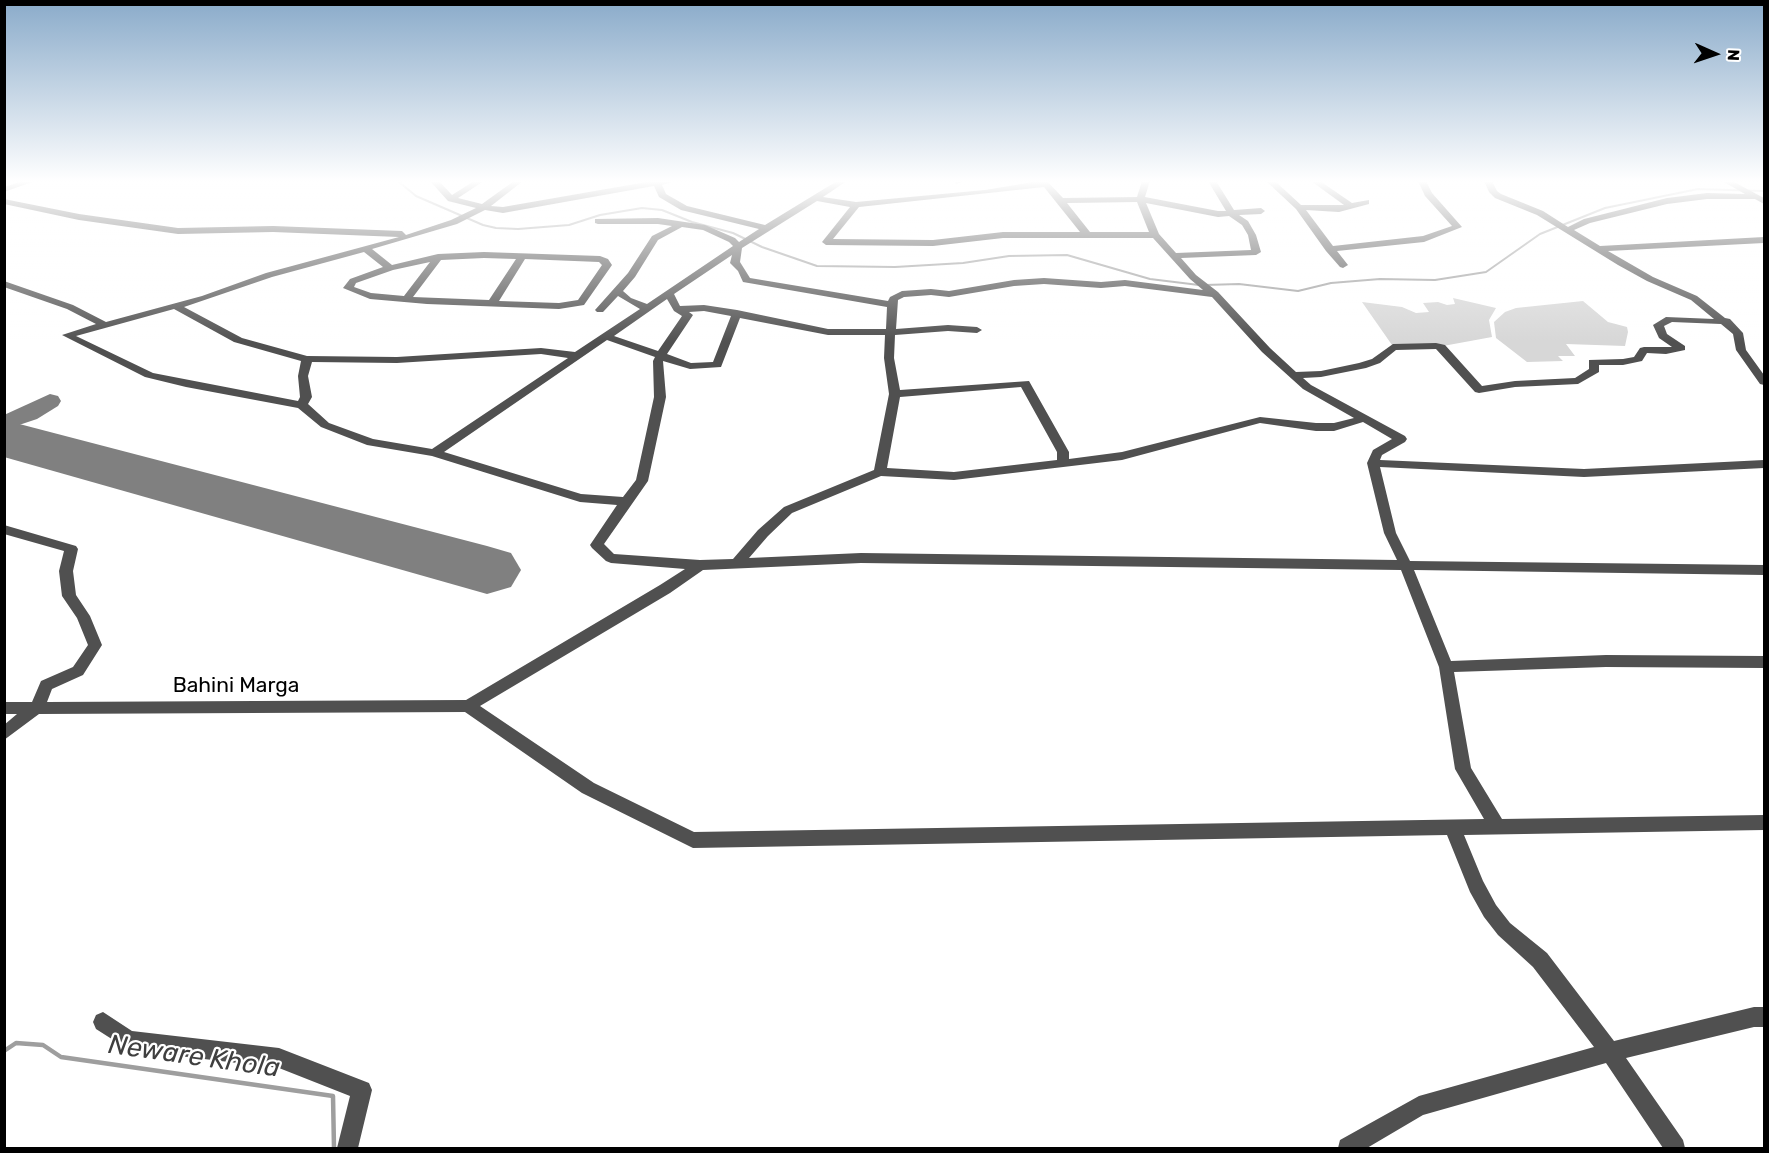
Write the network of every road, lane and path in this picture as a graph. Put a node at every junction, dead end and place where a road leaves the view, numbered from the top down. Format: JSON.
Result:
{"nodes":[{"id":1,"x":415,"y":235,"type":"edge"},
{"id":2,"x":659,"y":235,"type":"edge"},
{"id":3,"x":720,"y":235,"type":"edge"},
{"id":4,"x":756,"y":235,"type":"edge"},
{"id":5,"x":832,"y":235,"type":"edge"},
{"id":6,"x":1087,"y":235,"type":"joint"},
{"id":7,"x":1155,"y":235,"type":"joint"},
{"id":8,"x":1251,"y":235,"type":"edge"},
{"id":9,"x":1319,"y":235,"type":"edge"},
{"id":10,"x":1436,"y":235,"type":"edge"},
{"id":11,"x":1576,"y":235,"type":"edge"},
{"id":12,"x":1764,"y":240,"type":"edge"},
{"id":13,"x":743,"y":243,"type":"junction"},
{"id":14,"x":365,"y":248,"type":"junction"},
{"id":15,"x":1329,"y":249,"type":"junction"},
{"id":16,"x":1598,"y":249,"type":"junction"},
{"id":17,"x":438,"y":256,"type":"junction"},
{"id":18,"x":1173,"y":256,"type":"junction"},
{"id":19,"x":522,"y":257,"type":"junction"},
{"id":20,"x":1343,"y":265,"type":"dead end"},
{"id":21,"x":390,"y":268,"type":"junction"},
{"id":22,"x":4,"y":284,"type":"edge"},
{"id":23,"x":617,"y":291,"type":"junction"},
{"id":24,"x":670,"y":294,"type":"junction"},
{"id":25,"x":1215,"y":294,"type":"junction"},
{"id":26,"x":406,"y":298,"type":"junction"},
{"id":27,"x":493,"y":302,"type":"junction"},
{"id":28,"x":892,"y":305,"type":"junction"},
{"id":29,"x":175,"y":306,"type":"junction"},
{"id":30,"x":649,"y":309,"type":"junction"},
{"id":31,"x":677,"y":309,"type":"junction"},
{"id":32,"x":600,"y":310,"type":"dead end"},
{"id":33,"x":738,"y":313,"type":"junction"},
{"id":34,"x":1726,"y":321,"type":"junction"},
{"id":35,"x":105,"y":325,"type":"junction"},
{"id":36,"x":977,"y":330,"type":"dead end"},
{"id":37,"x":892,"y":332,"type":"junction"},
{"id":38,"x":607,"y":338,"type":"junction"},
{"id":39,"x":579,"y":356,"type":"junction"},
{"id":40,"x":661,"y":356,"type":"junction"},
{"id":41,"x":307,"y":359,"type":"junction"},
{"id":42,"x":1296,"y":375,"type":"junction"},
{"id":43,"x":1764,"y":382,"type":"edge"},
{"id":44,"x":895,"y":394,"type":"junction"},
{"id":45,"x":302,"y":405,"type":"junction"},
{"id":46,"x":1362,"y":418,"type":"junction"},
{"id":47,"x":434,"y":453,"type":"junction"},
{"id":48,"x":1063,"y":463,"type":"junction"},
{"id":49,"x":1373,"y":464,"type":"junction"},
{"id":50,"x":1764,"y":464,"type":"edge"},
{"id":51,"x":880,"y":472,"type":"junction"},
{"id":52,"x":626,"y":501,"type":"junction"},
{"id":53,"x":4,"y":529,"type":"edge"},
{"id":54,"x":736,"y":563,"type":"junction"},
{"id":55,"x":700,"y":565,"type":"junction"},
{"id":56,"x":1406,"y":566,"type":"junction"},
{"id":57,"x":1764,"y":570,"type":"edge"},
{"id":58,"x":1764,"y":662,"type":"edge"},
{"id":59,"x":1446,"y":667,"type":"junction"},
{"id":60,"x":468,"y":706,"type":"junction"},
{"id":61,"x":37,"y":707,"type":"junction"},
{"id":62,"x":4,"y":708,"type":"edge"},
{"id":63,"x":4,"y":734,"type":"edge"},
{"id":64,"x":1764,"y":822,"type":"edge"},
{"id":65,"x":1497,"y":826,"type":"junction"},
{"id":66,"x":1452,"y":827,"type":"junction"},
{"id":67,"x":1764,"y":1017,"type":"edge"},
{"id":68,"x":103,"y":1022,"type":"dead end"},
{"id":69,"x":1610,"y":1052,"type":"junction"},
{"id":70,"x":348,"y":1149,"type":"edge"},
{"id":71,"x":1348,"y":1149,"type":"edge"},
{"id":72,"x":1675,"y":1149,"type":"edge"}],
"edges":[{"from":1,"to":14,"type":"street"},
{"from":2,"to":23,"type":"street"},
{"from":3,"to":13,"type":"street"},
{"from":4,"to":13,"type":"street"},
{"from":5,"to":6,"type":"street"},
{"from":6,"to":7,"type":"street"},
{"from":7,"to":18,"type":"street"},
{"from":8,"to":18,"type":"street"},
{"from":9,"to":15,"type":"street"},
{"from":10,"to":15,"type":"street"},
{"from":11,"to":16,"type":"street"},
{"from":12,"to":16,"type":"street"},
{"from":13,"to":24,"type":"street"},
{"from":13,"to":28,"type":"street"},
{"from":14,"to":21,"type":"street"},
{"from":14,"to":29,"type":"street"},
{"from":15,"to":20,"type":"street"},
{"from":16,"to":34,"type":"street"},
{"from":17,"to":19,"type":"street"},
{"from":17,"to":21,"type":"street"},
{"from":17,"to":26,"type":"street"},
{"from":18,"to":25,"type":"street"},
{"from":19,"to":27,"type":"street"},
{"from":19,"to":27,"type":"street"},
{"from":21,"to":26,"type":"street"},
{"from":22,"to":35,"type":"street"},
{"from":23,"to":30,"type":"street"},
{"from":23,"to":32,"type":"street"},
{"from":24,"to":30,"type":"street"},
{"from":24,"to":31,"type":"street"},
{"from":25,"to":28,"type":"street"},
{"from":25,"to":42,"type":"street"},
{"from":26,"to":27,"type":"street"},
{"from":28,"to":37,"type":"street"},
{"from":29,"to":35,"type":"street"},
{"from":29,"to":41,"type":"street"},
{"from":30,"to":38,"type":"street"},
{"from":31,"to":33,"type":"street"},
{"from":31,"to":40,"type":"street"},
{"from":33,"to":37,"type":"street"},
{"from":33,"to":40,"type":"street"},
{"from":34,"to":42,"type":"street"},
{"from":34,"to":43,"type":"street"},
{"from":35,"to":45,"type":"street"},
{"from":36,"to":37,"type":"street"},
{"from":37,"to":44,"type":"street"},
{"from":38,"to":39,"type":"street"},
{"from":38,"to":40,"type":"street"},
{"from":39,"to":41,"type":"street"},
{"from":39,"to":47,"type":"street"},
{"from":40,"to":52,"type":"street"},
{"from":41,"to":45,"type":"street"},
{"from":42,"to":46,"type":"street"},
{"from":44,"to":48,"type":"street"},
{"from":44,"to":51,"type":"street"},
{"from":45,"to":47,"type":"street"},
{"from":46,"to":48,"type":"street"},
{"from":46,"to":49,"type":"street"},
{"from":47,"to":52,"type":"street"},
{"from":48,"to":51,"type":"street"},
{"from":49,"to":50,"type":"street"},
{"from":49,"to":56,"type":"street"},
{"from":51,"to":54,"type":"street"},
{"from":52,"to":55,"type":"street"},
{"from":53,"to":61,"type":"street"},
{"from":54,"to":55,"type":"street"},
{"from":54,"to":56,"type":"street"},
{"from":55,"to":60,"type":"street"},
{"from":56,"to":57,"type":"street"},
{"from":56,"to":59,"type":"street"},
{"from":58,"to":59,"type":"street"},
{"from":59,"to":65,"type":"street"},
{"from":60,"to":61,"type":"street","name":"Bahini Marga"},
{"from":60,"to":66,"type":"street"},
{"from":61,"to":62,"type":"street","name":"Bahini Marga"},
{"from":61,"to":63,"type":"street"},
{"from":64,"to":65,"type":"street"},
{"from":65,"to":66,"type":"street"},
{"from":66,"to":69,"type":"street"},
{"from":67,"to":69,"type":"street"},
{"from":68,"to":70,"type":"street"},
{"from":69,"to":71,"type":"street"},
{"from":69,"to":72,"type":"street"}]}
